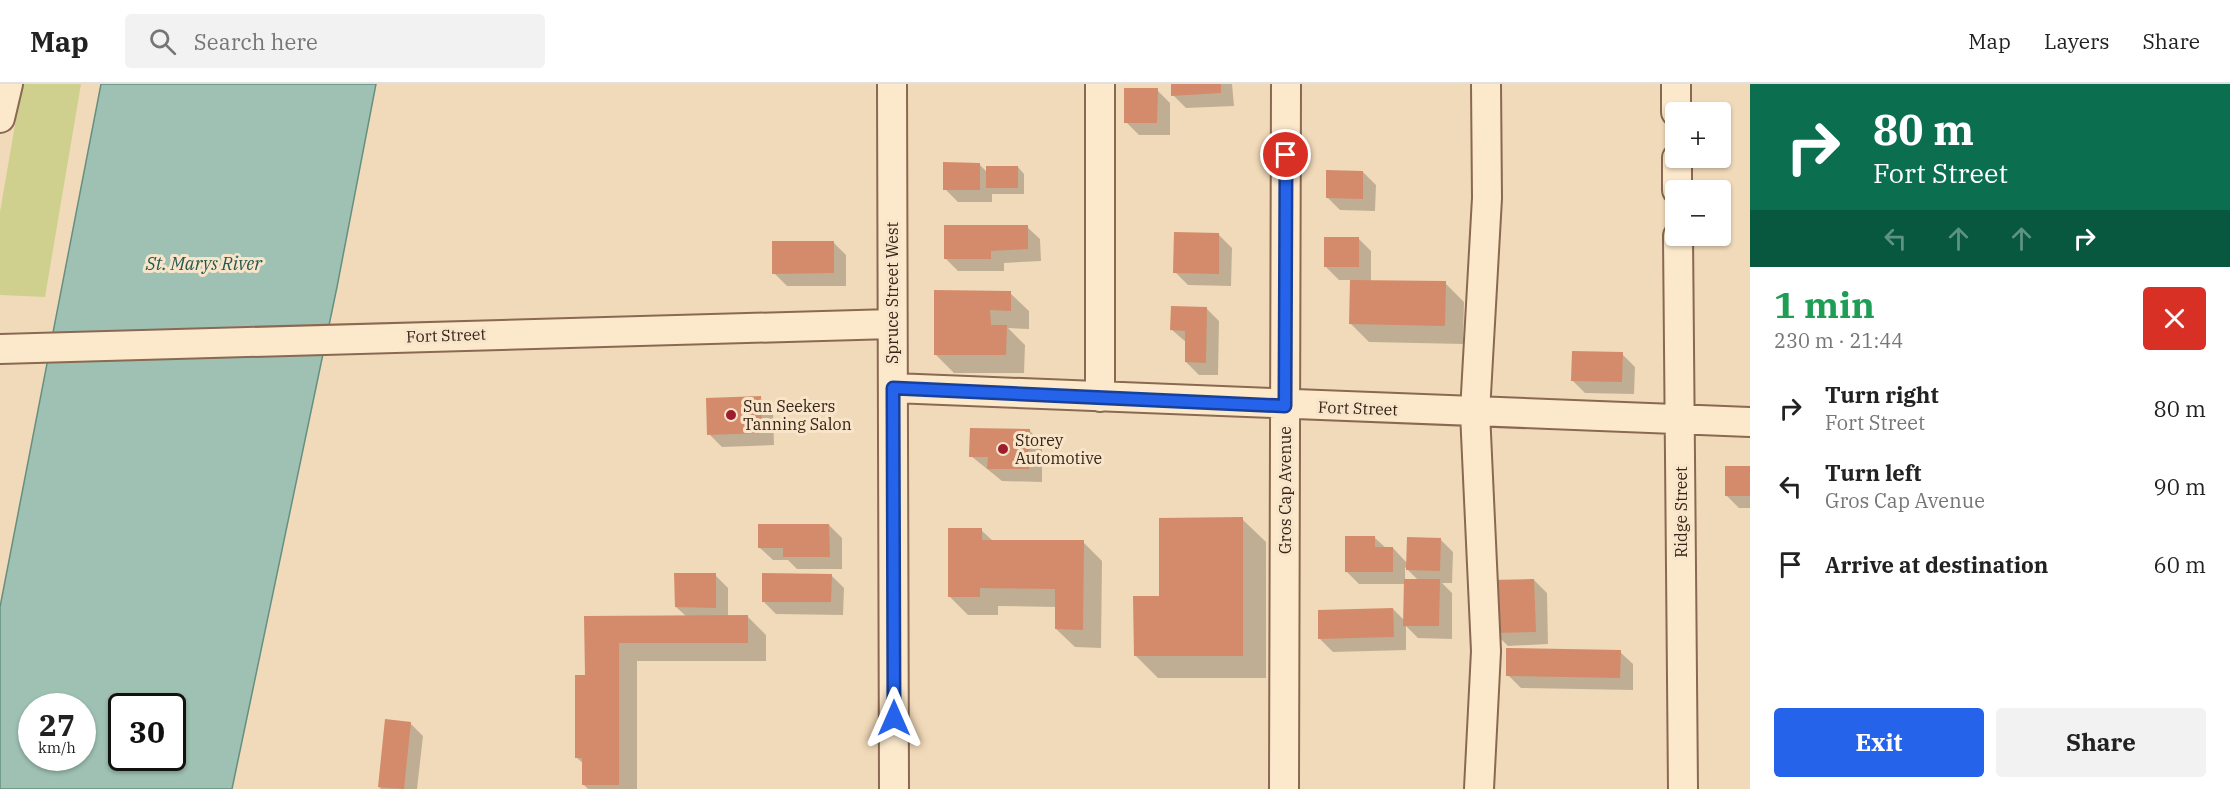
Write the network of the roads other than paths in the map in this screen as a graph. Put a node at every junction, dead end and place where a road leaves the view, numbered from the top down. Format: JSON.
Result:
{"nodes":[{"id":1,"x":8,"y":84,"type":"edge"},
{"id":2,"x":892,"y":84,"type":"edge"},
{"id":3,"x":1100,"y":84,"type":"edge"},
{"id":4,"x":1286,"y":84,"type":"edge"},
{"id":5,"x":1486,"y":84,"type":"edge"},
{"id":6,"x":1676,"y":84,"type":"edge"},
{"id":7,"x":1676,"y":102,"type":"edge"},
{"id":8,"x":0,"y":118,"type":"edge"},
{"id":9,"x":1678,"y":246,"type":"edge"},
{"id":10,"x":892,"y":324,"type":"junction"},
{"id":11,"x":4,"y":349,"type":"edge"},
{"id":12,"x":893,"y":388,"type":"junction"},
{"id":13,"x":1100,"y":397,"type":"junction"},
{"id":14,"x":1285,"y":406,"type":"junction"},
{"id":15,"x":1475,"y":412,"type":"junction"},
{"id":16,"x":1680,"y":420,"type":"junction"},
{"id":17,"x":1750,"y":422,"type":"edge"},
{"id":18,"x":894,"y":789,"type":"edge"},
{"id":19,"x":1284,"y":789,"type":"edge"},
{"id":20,"x":1479,"y":789,"type":"edge"},
{"id":21,"x":1683,"y":789,"type":"edge"}],
"edges":[{"from":1,"to":8,"type":"street"},
{"from":2,"to":10,"type":"street","name":"Spruce Street West"},
{"from":3,"to":13,"type":"street"},
{"from":4,"to":14,"type":"street","name":"Gros Cap Avenue"},
{"from":5,"to":15,"type":"street"},
{"from":6,"to":7,"type":"street"},
{"from":9,"to":16,"type":"street","name":"Ridge Street"},
{"from":10,"to":11,"type":"street","name":"Fort Street"},
{"from":10,"to":12,"type":"street","name":"Spruce Street West"},
{"from":12,"to":13,"type":"street","name":"Fort Street"},
{"from":12,"to":18,"type":"street","name":"Spruce Street West"},
{"from":13,"to":14,"type":"street","name":"Fort Street"},
{"from":14,"to":15,"type":"street","name":"Fort Street"},
{"from":14,"to":19,"type":"street","name":"Gros Cap Avenue"},
{"from":15,"to":16,"type":"street","name":"Fort Street"},
{"from":15,"to":20,"type":"street"},
{"from":16,"to":17,"type":"street","name":"Fort Street"},
{"from":16,"to":21,"type":"street","name":"Ridge Street"}]}
